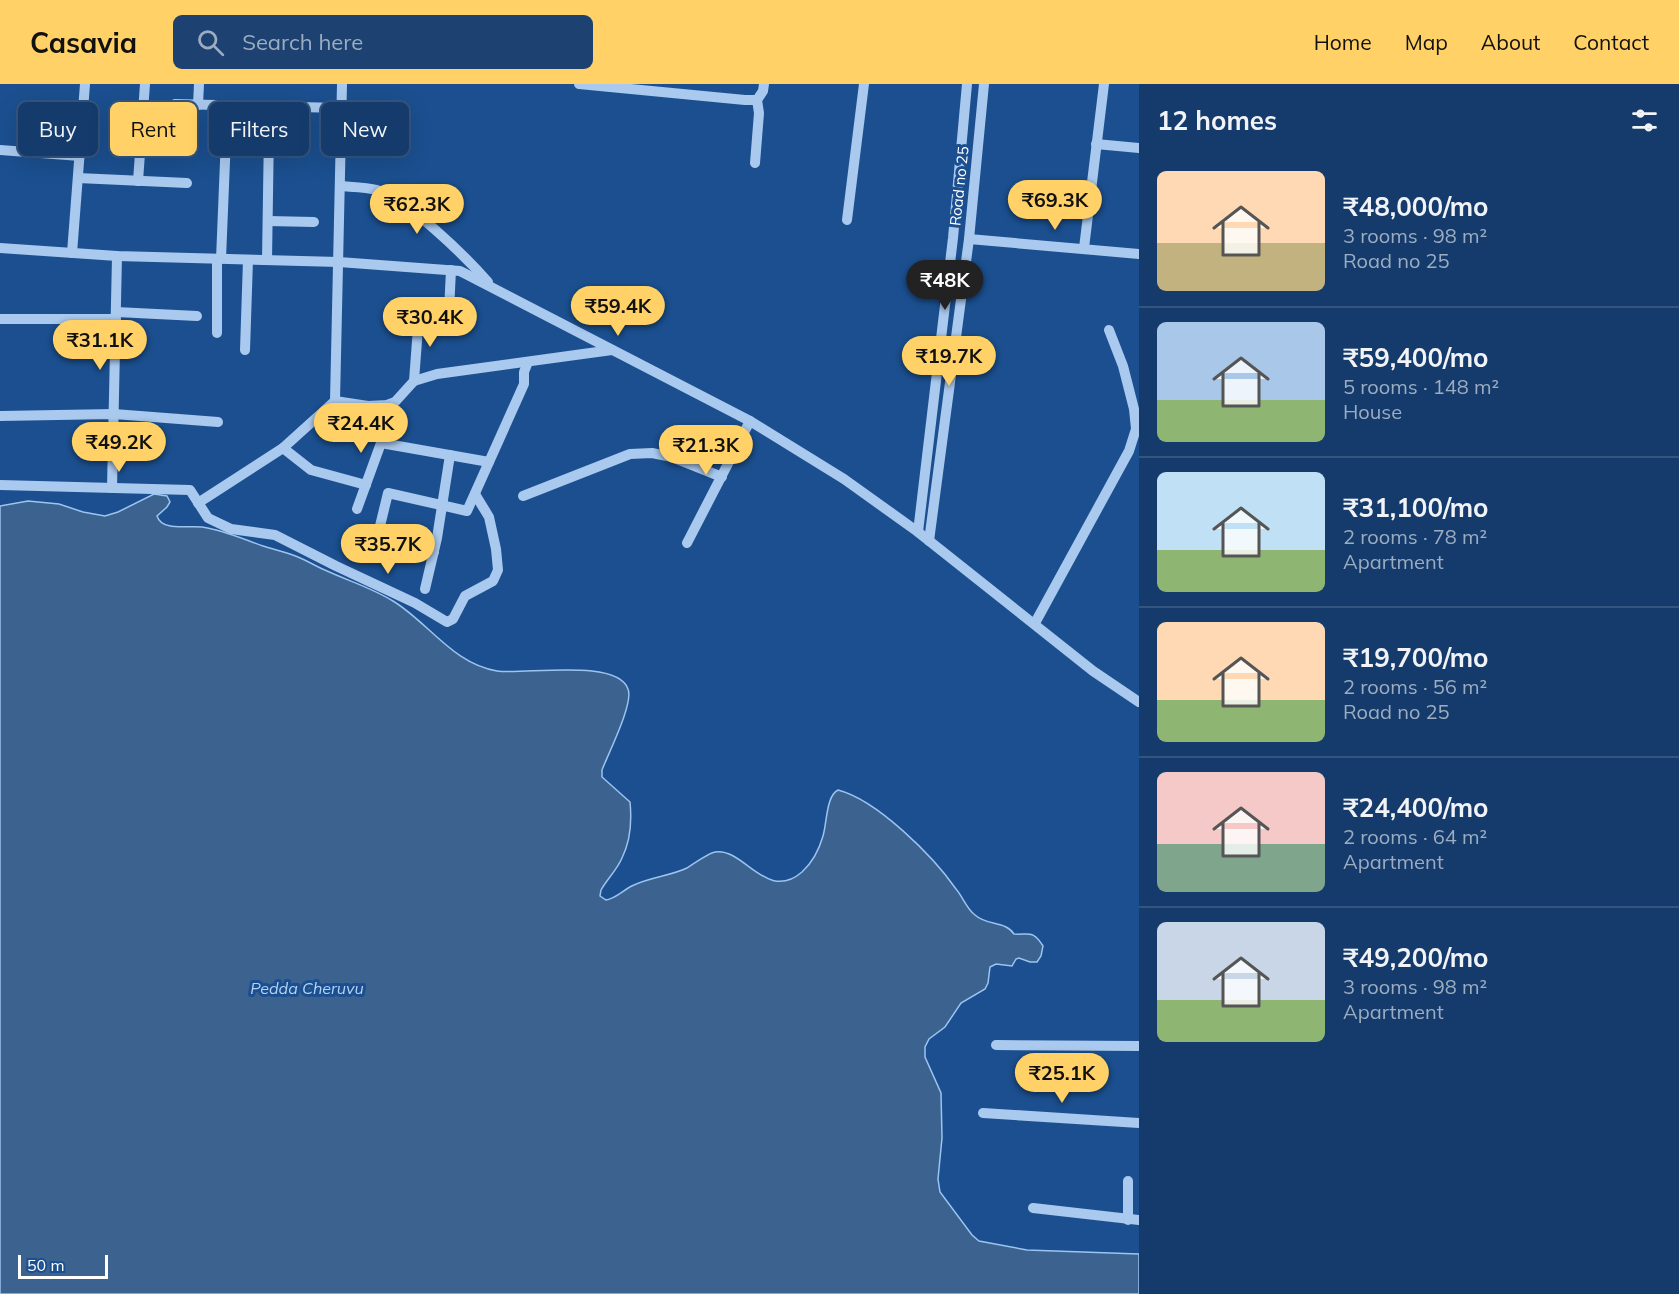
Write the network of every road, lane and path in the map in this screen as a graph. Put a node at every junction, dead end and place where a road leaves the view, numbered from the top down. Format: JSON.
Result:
{"nodes":[{"id":1,"x":85,"y":84,"type":"edge"},
{"id":2,"x":145,"y":84,"type":"edge"},
{"id":3,"x":199,"y":84,"type":"edge"},
{"id":4,"x":342,"y":84,"type":"edge"},
{"id":5,"x":579,"y":84,"type":"edge"},
{"id":6,"x":764,"y":84,"type":"edge"},
{"id":7,"x":864,"y":84,"type":"edge"},
{"id":8,"x":967,"y":84,"type":"edge"},
{"id":9,"x":984,"y":84,"type":"edge"},
{"id":10,"x":1104,"y":84,"type":"edge"},
{"id":11,"x":757,"y":100,"type":"junction"},
{"id":12,"x":84,"y":102,"type":"edge"},
{"id":13,"x":342,"y":102,"type":"edge"},
{"id":14,"x":198,"y":105,"type":"joint"},
{"id":15,"x":321,"y":108,"type":"edge"},
{"id":16,"x":1096,"y":144,"type":"junction"},
{"id":17,"x":1139,"y":148,"type":"edge"},
{"id":18,"x":0,"y":150,"type":"edge"},
{"id":19,"x":18,"y":151,"type":"edge"},
{"id":20,"x":80,"y":156,"type":"edge"},
{"id":21,"x":225,"y":156,"type":"edge"},
{"id":22,"x":269,"y":156,"type":"edge"},
{"id":23,"x":341,"y":156,"type":"edge"},
{"id":24,"x":755,"y":163,"type":"dead end"},
{"id":25,"x":78,"y":178,"type":"junction"},
{"id":26,"x":138,"y":181,"type":"junction"},
{"id":27,"x":187,"y":183,"type":"dead end"},
{"id":28,"x":340,"y":186,"type":"junction"},
{"id":29,"x":847,"y":220,"type":"dead end"},
{"id":30,"x":268,"y":221,"type":"junction"},
{"id":31,"x":314,"y":222,"type":"dead end"},
{"id":32,"x":969,"y":238,"type":"junction"},
{"id":33,"x":0,"y":248,"type":"edge"},
{"id":34,"x":1084,"y":248,"type":"junction"},
{"id":35,"x":72,"y":253,"type":"junction"},
{"id":36,"x":1139,"y":254,"type":"edge"},
{"id":37,"x":117,"y":256,"type":"junction"},
{"id":38,"x":219,"y":259,"type":"junction"},
{"id":39,"x":248,"y":260,"type":"junction"},
{"id":40,"x":267,"y":260,"type":"junction"},
{"id":41,"x":339,"y":262,"type":"junction"},
{"id":42,"x":451,"y":270,"type":"junction"},
{"id":43,"x":493,"y":287,"type":"junction"},
{"id":44,"x":404,"y":313,"type":"dead end"},
{"id":45,"x":418,"y":314,"type":"junction"},
{"id":46,"x":116,"y":316,"type":"junction"},
{"id":47,"x":197,"y":316,"type":"dead end"},
{"id":48,"x":0,"y":319,"type":"edge"},
{"id":49,"x":1109,"y":330,"type":"dead end"},
{"id":50,"x":217,"y":333,"type":"dead end"},
{"id":51,"x":941,"y":339,"type":"junction"},
{"id":52,"x":955,"y":340,"type":"junction"},
{"id":53,"x":245,"y":350,"type":"dead end"},
{"id":54,"x":612,"y":350,"type":"junction"},
{"id":55,"x":528,"y":362,"type":"junction"},
{"id":56,"x":414,"y":381,"type":"junction"},
{"id":57,"x":335,"y":401,"type":"junction"},
{"id":58,"x":387,"y":405,"type":"junction"},
{"id":59,"x":114,"y":414,"type":"junction"},
{"id":60,"x":0,"y":416,"type":"edge"},
{"id":61,"x":750,"y":421,"type":"junction"},
{"id":62,"x":218,"y":422,"type":"dead end"},
{"id":63,"x":381,"y":443,"type":"junction"},
{"id":64,"x":283,"y":447,"type":"junction"},
{"id":65,"x":450,"y":455,"type":"junction"},
{"id":66,"x":489,"y":462,"type":"junction"},
{"id":67,"x":722,"y":477,"type":"junction"},
{"id":68,"x":0,"y":485,"type":"edge"},
{"id":69,"x":366,"y":485,"type":"junction"},
{"id":70,"x":112,"y":488,"type":"junction"},
{"id":71,"x":475,"y":494,"type":"junction"},
{"id":72,"x":523,"y":496,"type":"dead end"},
{"id":73,"x":198,"y":503,"type":"junction"},
{"id":74,"x":442,"y":506,"type":"junction"},
{"id":75,"x":357,"y":509,"type":"dead end"},
{"id":76,"x":918,"y":532,"type":"junction"},
{"id":77,"x":929,"y":541,"type":"junction"},
{"id":78,"x":687,"y":543,"type":"dead end"},
{"id":79,"x":434,"y":552,"type":"junction"},
{"id":80,"x":425,"y":589,"type":"dead end"},
{"id":81,"x":1035,"y":623,"type":"junction"},
{"id":82,"x":1139,"y":702,"type":"edge"},
{"id":83,"x":996,"y":1045,"type":"dead end"},
{"id":84,"x":1139,"y":1046,"type":"edge"},
{"id":85,"x":983,"y":1113,"type":"dead end"},
{"id":86,"x":1139,"y":1123,"type":"edge"},
{"id":87,"x":1128,"y":1181,"type":"dead end"},
{"id":88,"x":1033,"y":1208,"type":"dead end"},
{"id":89,"x":1133,"y":1220,"type":"edge"}],
"edges":[{"from":1,"to":12,"type":"street"},
{"from":2,"to":26,"type":"street"},
{"from":3,"to":14,"type":"street"},
{"from":4,"to":13,"type":"street"},
{"from":5,"to":11,"type":"street"},
{"from":6,"to":11,"type":"street"},
{"from":7,"to":29,"type":"street"},
{"from":8,"to":51,"type":"street","name":"Road no 25"},
{"from":9,"to":32,"type":"street","name":"Road no 25"},
{"from":10,"to":16,"type":"street"},
{"from":11,"to":24,"type":"street"},
{"from":14,"to":15,"type":"street"},
{"from":16,"to":17,"type":"street"},
{"from":16,"to":34,"type":"street"},
{"from":18,"to":19,"type":"street"},
{"from":20,"to":25,"type":"street"},
{"from":21,"to":38,"type":"street"},
{"from":22,"to":30,"type":"street"},
{"from":23,"to":28,"type":"street"},
{"from":25,"to":26,"type":"street"},
{"from":25,"to":35,"type":"street"},
{"from":26,"to":27,"type":"street"},
{"from":28,"to":41,"type":"street"},
{"from":28,"to":43,"type":"street"},
{"from":30,"to":31,"type":"street"},
{"from":30,"to":40,"type":"street"},
{"from":32,"to":34,"type":"street"},
{"from":32,"to":52,"type":"street","name":"Road no 25"},
{"from":33,"to":35,"type":"street"},
{"from":34,"to":36,"type":"street"},
{"from":35,"to":37,"type":"street"},
{"from":37,"to":38,"type":"street"},
{"from":37,"to":46,"type":"street"},
{"from":38,"to":39,"type":"street"},
{"from":38,"to":50,"type":"street"},
{"from":39,"to":40,"type":"street"},
{"from":39,"to":53,"type":"street"},
{"from":40,"to":41,"type":"street"},
{"from":41,"to":42,"type":"street"},
{"from":41,"to":57,"type":"street"},
{"from":42,"to":43,"type":"street"},
{"from":42,"to":45,"type":"street"},
{"from":43,"to":54,"type":"street"},
{"from":44,"to":45,"type":"street"},
{"from":45,"to":56,"type":"street"},
{"from":46,"to":47,"type":"street"},
{"from":46,"to":48,"type":"street"},
{"from":46,"to":59,"type":"street"},
{"from":49,"to":81,"type":"street"},
{"from":51,"to":52,"type":"street"},
{"from":51,"to":76,"type":"street","name":"Road no 25"},
{"from":52,"to":77,"type":"street","name":"Road no 25"},
{"from":54,"to":55,"type":"street"},
{"from":54,"to":61,"type":"street"},
{"from":55,"to":56,"type":"street"},
{"from":55,"to":66,"type":"street"},
{"from":56,"to":58,"type":"street"},
{"from":57,"to":58,"type":"street"},
{"from":57,"to":64,"type":"street"},
{"from":58,"to":63,"type":"street"},
{"from":59,"to":60,"type":"street"},
{"from":59,"to":62,"type":"street"},
{"from":59,"to":70,"type":"street"},
{"from":61,"to":67,"type":"street"},
{"from":61,"to":76,"type":"street"},
{"from":63,"to":65,"type":"street"},
{"from":63,"to":69,"type":"street"},
{"from":64,"to":69,"type":"street"},
{"from":64,"to":73,"type":"street"},
{"from":65,"to":66,"type":"street"},
{"from":65,"to":74,"type":"street"},
{"from":66,"to":71,"type":"street"},
{"from":67,"to":72,"type":"street"},
{"from":67,"to":78,"type":"street"},
{"from":68,"to":70,"type":"street"},
{"from":69,"to":75,"type":"street"},
{"from":70,"to":73,"type":"street"},
{"from":71,"to":73,"type":"street"},
{"from":71,"to":74,"type":"street"},
{"from":74,"to":79,"type":"street"},
{"from":74,"to":79,"type":"street"},
{"from":76,"to":77,"type":"street"},
{"from":77,"to":81,"type":"street"},
{"from":79,"to":80,"type":"street"},
{"from":81,"to":82,"type":"street"},
{"from":83,"to":84,"type":"street"},
{"from":85,"to":86,"type":"street"},
{"from":87,"to":89,"type":"street"},
{"from":88,"to":89,"type":"street"}]}
